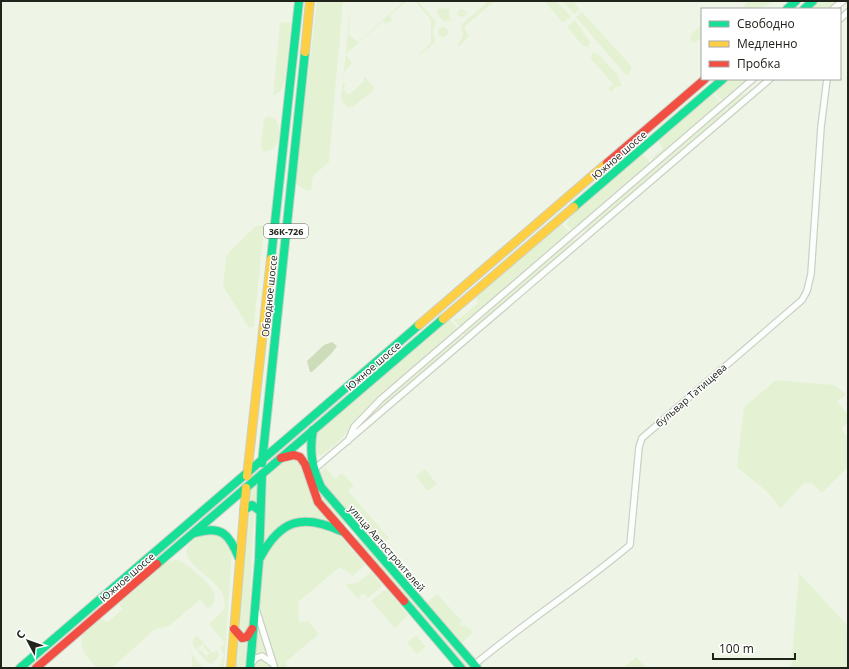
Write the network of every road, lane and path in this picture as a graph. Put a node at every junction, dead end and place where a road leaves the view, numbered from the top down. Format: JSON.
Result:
{"nodes":[{"id":1,"x":299,"y":1,"type":"edge"},
{"id":2,"x":310,"y":1,"type":"edge"},
{"id":3,"x":796,"y":1,"type":"edge"},
{"id":4,"x":813,"y":1,"type":"edge"},
{"id":5,"x":842,"y":1,"type":"edge"},
{"id":6,"x":788,"y":8,"type":"edge"},
{"id":7,"x":805,"y":8,"type":"edge"},
{"id":8,"x":834,"y":8,"type":"edge"},
{"id":9,"x":704,"y":80,"type":"edge"},
{"id":10,"x":722,"y":80,"type":"edge"},
{"id":11,"x":752,"y":80,"type":"edge"},
{"id":12,"x":769,"y":80,"type":"edge"},
{"id":13,"x":827,"y":80,"type":"edge"},
{"id":14,"x":312,"y":430,"type":"junction"},
{"id":15,"x":348,"y":442,"type":"junction"},
{"id":16,"x":280,"y":458,"type":"junction"},
{"id":17,"x":262,"y":460,"type":"junction"},
{"id":18,"x":311,"y":472,"type":"junction"},
{"id":19,"x":247,"y":473,"type":"junction"},
{"id":20,"x":262,"y":474,"type":"junction"},
{"id":21,"x":246,"y":488,"type":"junction"},
{"id":22,"x":244,"y":510,"type":"junction"},
{"id":23,"x":260,"y":511,"type":"junction"},
{"id":24,"x":359,"y":530,"type":"junction"},
{"id":25,"x":192,"y":534,"type":"junction"},
{"id":26,"x":348,"y":536,"type":"junction"},
{"id":27,"x":259,"y":560,"type":"junction"},
{"id":28,"x":240,"y":561,"type":"junction"},
{"id":29,"x":255,"y":606,"type":"junction"},
{"id":30,"x":253,"y":625,"type":"junction"},
{"id":31,"x":234,"y":629,"type":"junction"},
{"id":32,"x":476,"y":666,"type":"edge"},
{"id":33,"x":250,"y":667,"type":"edge"},
{"id":34,"x":275,"y":667,"type":"edge"},
{"id":35,"x":20,"y":668,"type":"edge"},
{"id":36,"x":36,"y":668,"type":"edge"},
{"id":37,"x":231,"y":668,"type":"edge"},
{"id":38,"x":461,"y":668,"type":"edge"}],
"edges":[{"from":1,"to":19,"type":"main road","name":"Обводное шоссе","number":"36К-726"},
{"from":2,"to":17,"type":"main road","name":"Обводное шоссе","number":"36К-726"},
{"from":3,"to":6,"type":"main road"},
{"from":4,"to":7,"type":"main road"},
{"from":5,"to":8,"type":"street"},
{"from":9,"to":17,"type":"main road","name":"Южное шоссе"},
{"from":10,"to":14,"type":"main road","name":"Южное шоссе"},
{"from":11,"to":15,"type":"street"},
{"from":12,"to":15,"type":"street"},
{"from":13,"to":32,"type":"street","name":"бульвар Татищева"},
{"from":14,"to":16,"type":"main road","name":"Южное шоссе"},
{"from":14,"to":18,"type":"main road","name":"улица Автостроителей"},
{"from":15,"to":18,"type":"street"},
{"from":16,"to":18,"type":"main road","name":"улица Автостроителей"},
{"from":16,"to":20,"type":"main road","name":"Южное шоссе"},
{"from":17,"to":19,"type":"main road","name":"Южное шоссе"},
{"from":17,"to":20,"type":"main road","name":"Обводное шоссе","number":"36К-726"},
{"from":18,"to":24,"type":"main road","name":"улица Автостроителей"},
{"from":18,"to":26,"type":"main road","name":"улица Автостроителей"},
{"from":19,"to":21,"type":"main road","name":"Обводное шоссе"},
{"from":19,"to":35,"type":"main road","name":"Южное шоссе"},
{"from":20,"to":21,"type":"main road","name":"Южное шоссе"},
{"from":20,"to":23,"type":"main road","name":"Обводное шоссе"},
{"from":21,"to":22,"type":"main road","name":"Обводное шоссе"},
{"from":21,"to":25,"type":"main road","name":"Южное шоссе"},
{"from":22,"to":23,"type":"main road"},
{"from":22,"to":28,"type":"main road","name":"Обводное шоссе"},
{"from":23,"to":27,"type":"main road","name":"Обводное шоссе"},
{"from":24,"to":26,"type":"main road"},
{"from":24,"to":32,"type":"main road","name":"улица Автостроителей"},
{"from":25,"to":28,"type":"main road"},
{"from":25,"to":36,"type":"main road","name":"Южное шоссе"},
{"from":26,"to":27,"type":"main road","name":"улица Автостроителей"},
{"from":26,"to":38,"type":"main road","name":"улица Автостроителей"},
{"from":27,"to":29,"type":"main road","name":"Обводное шоссе"},
{"from":28,"to":31,"type":"main road","name":"Обводное шоссе"},
{"from":29,"to":30,"type":"main road","name":"Обводное шоссе"},
{"from":29,"to":34,"type":"street"},
{"from":30,"to":31,"type":"main road"},
{"from":30,"to":33,"type":"main road","name":"Обводное шоссе"},
{"from":31,"to":37,"type":"main road","name":"Обводное шоссе"},
{"from":33,"to":34,"type":"street"}]}
